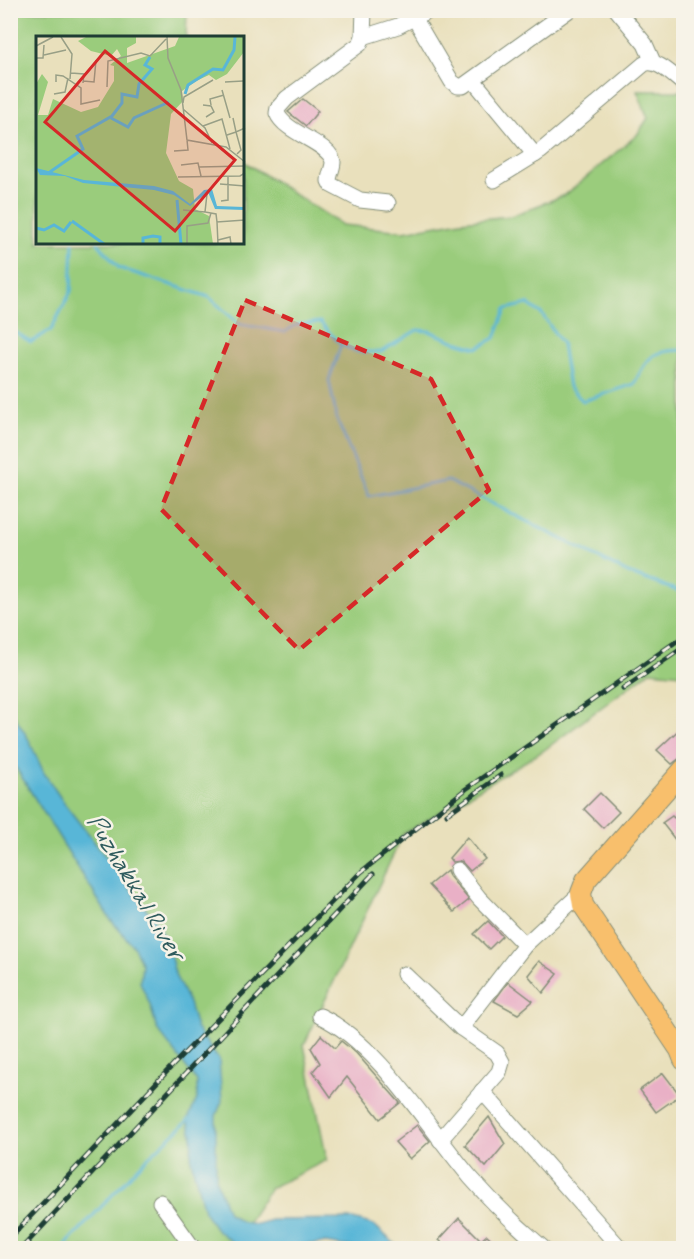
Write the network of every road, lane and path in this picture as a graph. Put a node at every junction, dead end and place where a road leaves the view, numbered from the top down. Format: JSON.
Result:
{"nodes":[{"id":1,"x":364,"y":10,"type":"edge"},
{"id":2,"x":429,"y":10,"type":"edge"},
{"id":3,"x":569,"y":10,"type":"edge"},
{"id":4,"x":617,"y":10,"type":"edge"},
{"id":5,"x":415,"y":19,"type":"junction"},
{"id":6,"x":363,"y":36,"type":"junction"},
{"id":7,"x":653,"y":62,"type":"junction"},
{"id":8,"x":473,"y":80,"type":"junction"},
{"id":9,"x":684,"y":84,"type":"edge"},
{"id":10,"x":535,"y":155,"type":"junction"},
{"id":11,"x":494,"y":180,"type":"dead end"},
{"id":12,"x":388,"y":203,"type":"dead end"},
{"id":13,"x":684,"y":769,"type":"edge"},
{"id":14,"x":457,"y":870,"type":"dead end"},
{"id":15,"x":581,"y":892,"type":"junction"},
{"id":16,"x":525,"y":945,"type":"junction"},
{"id":17,"x":404,"y":974,"type":"dead end"},
{"id":18,"x":320,"y":1016,"type":"dead end"},
{"id":19,"x":461,"y":1028,"type":"junction"},
{"id":20,"x":682,"y":1051,"type":"edge"},
{"id":21,"x":482,"y":1091,"type":"junction"},
{"id":22,"x":440,"y":1140,"type":"junction"},
{"id":23,"x":160,"y":1202,"type":"dead end"},
{"id":24,"x":193,"y":1248,"type":"edge"},
{"id":25,"x":543,"y":1248,"type":"edge"},
{"id":26,"x":620,"y":1248,"type":"edge"}],
"edges":[{"from":1,"to":6,"type":"street"},
{"from":2,"to":5,"type":"street"},
{"from":3,"to":8,"type":"street"},
{"from":4,"to":7,"type":"street"},
{"from":5,"to":6,"type":"street"},
{"from":5,"to":8,"type":"street"},
{"from":6,"to":12,"type":"street"},
{"from":7,"to":9,"type":"street"},
{"from":7,"to":10,"type":"street"},
{"from":8,"to":10,"type":"street"},
{"from":10,"to":11,"type":"street"},
{"from":13,"to":15,"type":"main road"},
{"from":14,"to":16,"type":"street"},
{"from":15,"to":16,"type":"street"},
{"from":15,"to":20,"type":"main road"},
{"from":16,"to":19,"type":"street"},
{"from":17,"to":19,"type":"street"},
{"from":18,"to":22,"type":"street"},
{"from":19,"to":21,"type":"street"},
{"from":21,"to":22,"type":"street"},
{"from":21,"to":26,"type":"street"},
{"from":22,"to":25,"type":"street"},
{"from":23,"to":24,"type":"street"}]}
